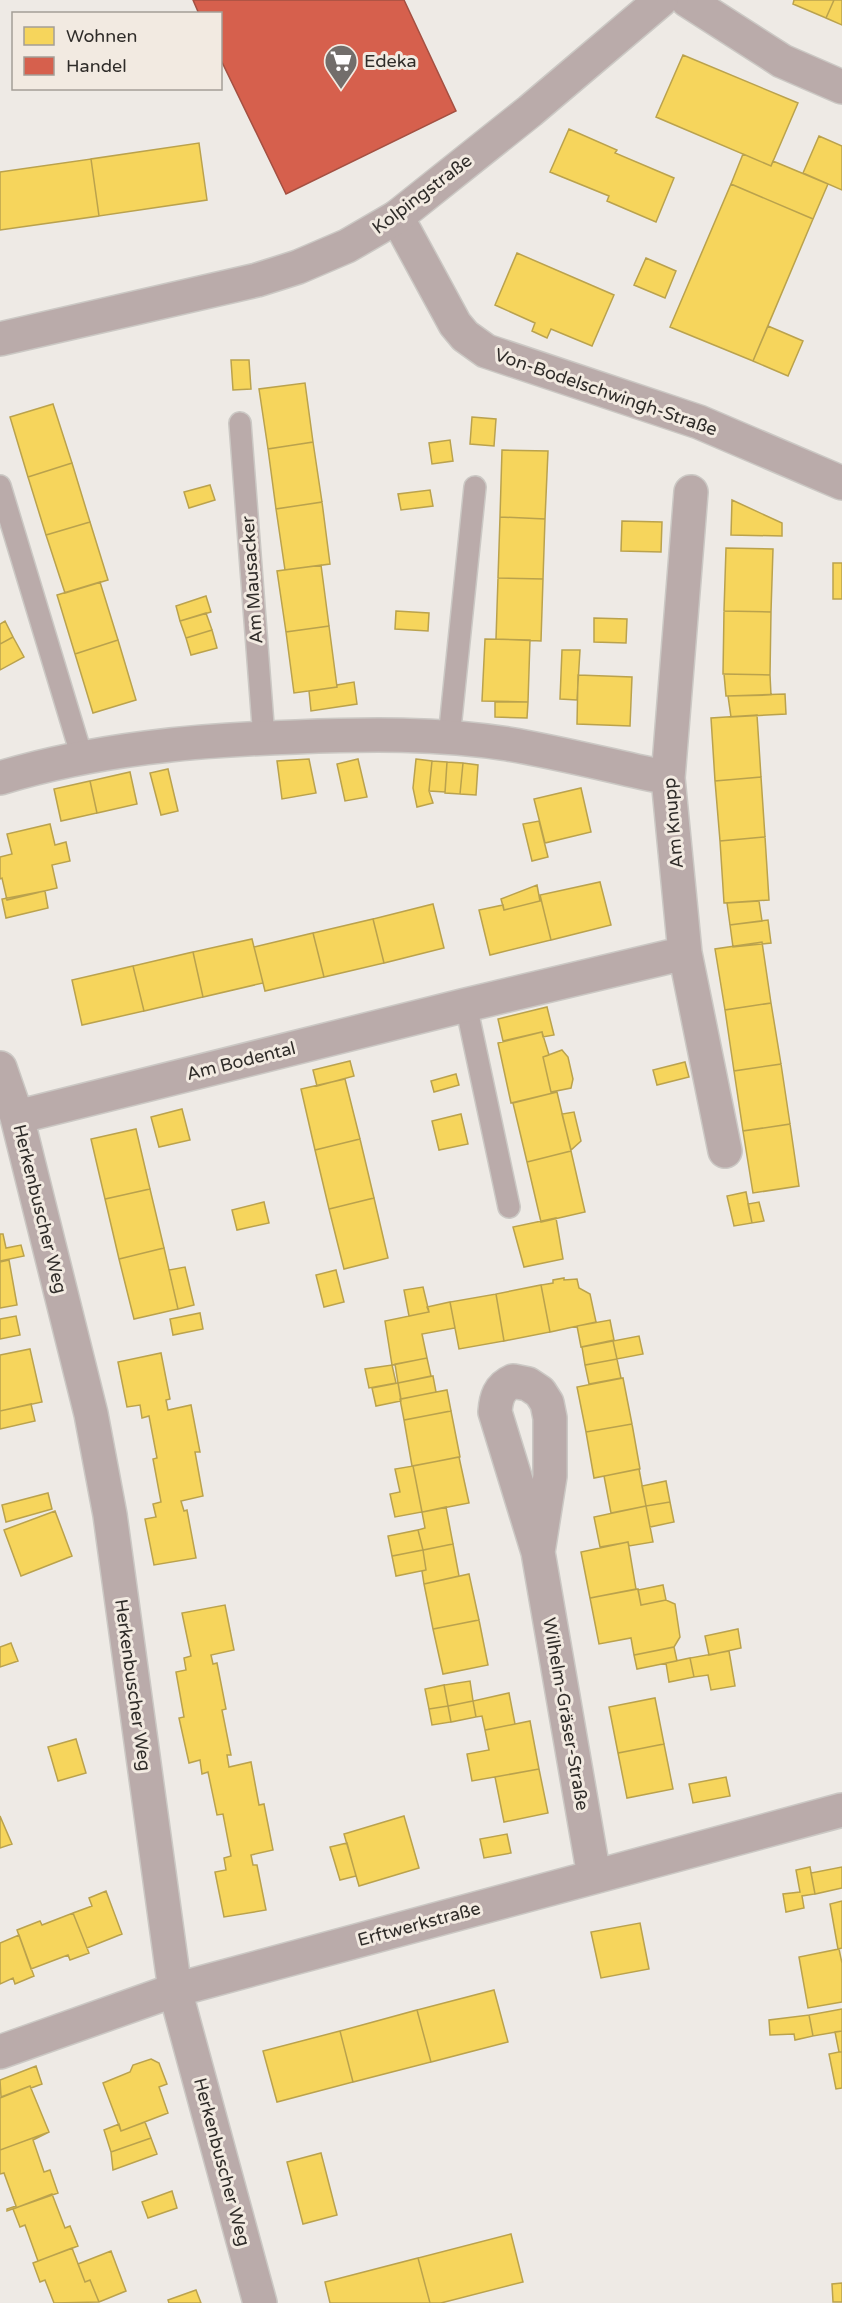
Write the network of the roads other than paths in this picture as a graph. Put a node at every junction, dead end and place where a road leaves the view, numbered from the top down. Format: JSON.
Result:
{"nodes":[{"id":1,"x":661,"y":0,"type":"edge"},
{"id":2,"x":687,"y":0,"type":"edge"},
{"id":3,"x":842,"y":87,"type":"edge"},
{"id":4,"x":397,"y":217,"type":"junction"},
{"id":5,"x":0,"y":339,"type":"edge"},
{"id":6,"x":240,"y":423,"type":"dead end"},
{"id":7,"x":842,"y":483,"type":"edge"},
{"id":8,"x":0,"y":486,"type":"edge"},
{"id":9,"x":475,"y":487,"type":"dead end"},
{"id":10,"x":691,"y":492,"type":"dead end"},
{"id":11,"x":264,"y":738,"type":"junction"},
{"id":12,"x":449,"y":738,"type":"junction"},
{"id":13,"x":82,"y":757,"type":"junction"},
{"id":14,"x":0,"y":778,"type":"edge"},
{"id":15,"x":668,"y":778,"type":"junction"},
{"id":16,"x":685,"y":953,"type":"junction"},
{"id":17,"x":466,"y":1005,"type":"junction"},
{"id":18,"x":0,"y":1068,"type":"edge"},
{"id":19,"x":17,"y":1117,"type":"junction"},
{"id":20,"x":725,"y":1151,"type":"dead end"},
{"id":21,"x":509,"y":1207,"type":"dead end"},
{"id":22,"x":538,"y":1552,"type":"dead end"},
{"id":23,"x":842,"y":1810,"type":"edge"},
{"id":24,"x":594,"y":1876,"type":"junction"},
{"id":25,"x":175,"y":1990,"type":"junction"},
{"id":26,"x":0,"y":2052,"type":"edge"},
{"id":27,"x":260,"y":2303,"type":"edge"}],
"edges":[{"from":1,"to":4,"type":"street","name":"Kolpingstraße"},
{"from":2,"to":3,"type":"street"},
{"from":4,"to":5,"type":"street","name":"Kolpingstraße"},
{"from":4,"to":7,"type":"street","name":"Von-Bodelschwingh-Straße"},
{"from":6,"to":11,"type":"lane","name":"Am Mausacker"},
{"from":8,"to":13,"type":"lane"},
{"from":9,"to":12,"type":"lane"},
{"from":10,"to":15,"type":"street","name":"Am Knupp"},
{"from":11,"to":12,"type":"street"},
{"from":11,"to":13,"type":"street"},
{"from":12,"to":15,"type":"street"},
{"from":13,"to":14,"type":"street"},
{"from":15,"to":16,"type":"street","name":"Am Knupp"},
{"from":16,"to":17,"type":"street","name":"Am Bodental"},
{"from":16,"to":20,"type":"street","name":"Am Knupp"},
{"from":17,"to":19,"type":"street","name":"Am Bodental"},
{"from":17,"to":21,"type":"lane"},
{"from":18,"to":19,"type":"street","name":"Herkenbuscher Weg"},
{"from":19,"to":25,"type":"street","name":"Herkenbuscher Weg"},
{"from":22,"to":24,"type":"street","name":"Wilhelm-Gräser-Straße"},
{"from":23,"to":24,"type":"street","name":"Erftwerkstraße"},
{"from":24,"to":25,"type":"street","name":"Erftwerkstraße"},
{"from":25,"to":26,"type":"street","name":"Erftwerkstraße"},
{"from":25,"to":27,"type":"street","name":"Herkenbuscher Weg"}]}
